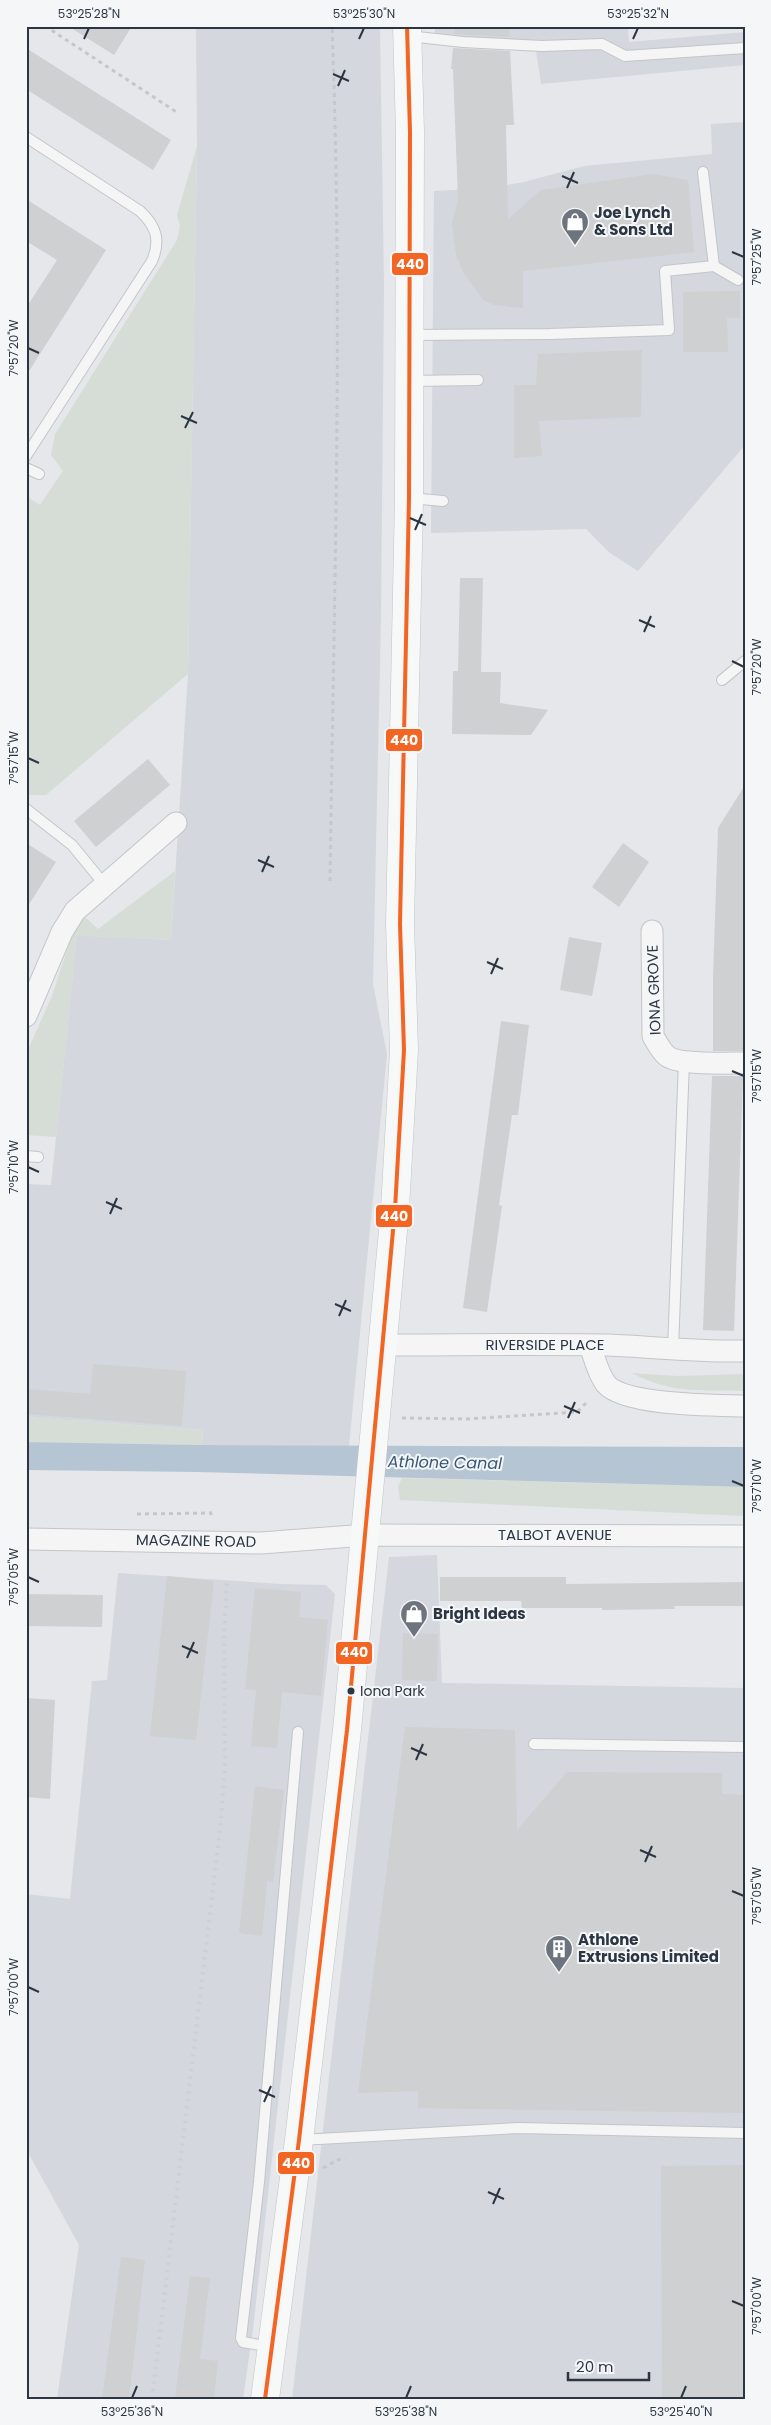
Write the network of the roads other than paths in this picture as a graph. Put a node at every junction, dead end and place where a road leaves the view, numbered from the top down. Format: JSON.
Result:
{"nodes":[{"id":1,"x":407,"y":31,"type":"edge"},
{"id":2,"x":745,"y":48,"type":"edge"},
{"id":3,"x":26,"y":137,"type":"edge"},
{"id":4,"x":702,"y":172,"type":"dead end"},
{"id":5,"x":714,"y":266,"type":"junction"},
{"id":6,"x":738,"y":280,"type":"dead end"},
{"id":7,"x":409,"y":335,"type":"junction"},
{"id":8,"x":478,"y":380,"type":"dead end"},
{"id":9,"x":409,"y":381,"type":"junction"},
{"id":10,"x":26,"y":456,"type":"edge"},
{"id":11,"x":26,"y":468,"type":"edge"},
{"id":12,"x":39,"y":474,"type":"dead end"},
{"id":13,"x":408,"y":498,"type":"junction"},
{"id":14,"x":443,"y":501,"type":"dead end"},
{"id":15,"x":745,"y":660,"type":"edge"},
{"id":16,"x":722,"y":680,"type":"dead end"},
{"id":17,"x":26,"y":809,"type":"edge"},
{"id":18,"x":176,"y":823,"type":"dead end"},
{"id":19,"x":104,"y":884,"type":"junction"},
{"id":20,"x":652,"y":931,"type":"dead end"},
{"id":21,"x":26,"y":1016,"type":"edge"},
{"id":22,"x":684,"y":1061,"type":"junction"},
{"id":23,"x":745,"y":1063,"type":"edge"},
{"id":24,"x":26,"y":1156,"type":"edge"},
{"id":25,"x":38,"y":1157,"type":"dead end"},
{"id":26,"x":383,"y":1345,"type":"junction"},
{"id":27,"x":590,"y":1345,"type":"junction"},
{"id":28,"x":674,"y":1349,"type":"junction"},
{"id":29,"x":745,"y":1351,"type":"edge"},
{"id":30,"x":745,"y":1406,"type":"edge"},
{"id":31,"x":366,"y":1535,"type":"junction"},
{"id":32,"x":745,"y":1536,"type":"edge"},
{"id":33,"x":26,"y":1539,"type":"edge"},
{"id":34,"x":298,"y":1732,"type":"dead end"},
{"id":35,"x":534,"y":1744,"type":"dead end"},
{"id":36,"x":745,"y":1747,"type":"edge"},
{"id":37,"x":745,"y":2133,"type":"edge"},
{"id":38,"x":299,"y":2140,"type":"junction"},
{"id":39,"x":272,"y":2347,"type":"junction"},
{"id":40,"x":265,"y":2399,"type":"edge"}],
"edges":[{"from":1,"to":2,"type":"lane"},
{"from":1,"to":7,"type":"main road"},
{"from":3,"to":10,"type":"lane"},
{"from":4,"to":5,"type":"lane"},
{"from":5,"to":6,"type":"lane"},
{"from":5,"to":7,"type":"lane"},
{"from":7,"to":9,"type":"main road"},
{"from":8,"to":9,"type":"lane"},
{"from":9,"to":13,"type":"main road"},
{"from":11,"to":12,"type":"lane"},
{"from":13,"to":14,"type":"lane"},
{"from":13,"to":26,"type":"main road"},
{"from":15,"to":16,"type":"lane"},
{"from":17,"to":19,"type":"lane"},
{"from":18,"to":19,"type":"street"},
{"from":19,"to":21,"type":"street"},
{"from":20,"to":22,"type":"street","name":"IONA GROVE"},
{"from":22,"to":23,"type":"street","name":"IONA GROVE"},
{"from":22,"to":28,"type":"lane"},
{"from":24,"to":25,"type":"lane"},
{"from":26,"to":27,"type":"street","name":"RIVERSIDE PLACE"},
{"from":26,"to":31,"type":"main road"},
{"from":27,"to":28,"type":"street","name":"RIVERSIDE PLACE"},
{"from":27,"to":30,"type":"street"},
{"from":28,"to":29,"type":"street","name":"RIVERSIDE PLACE"},
{"from":31,"to":32,"type":"street","name":"TALBOT AVENUE"},
{"from":31,"to":33,"type":"street","name":"MAGAZINE ROAD"},
{"from":31,"to":38,"type":"main road"},
{"from":34,"to":39,"type":"lane"},
{"from":35,"to":36,"type":"lane"},
{"from":37,"to":38,"type":"lane"},
{"from":38,"to":39,"type":"main road"},
{"from":39,"to":40,"type":"main road"}]}
